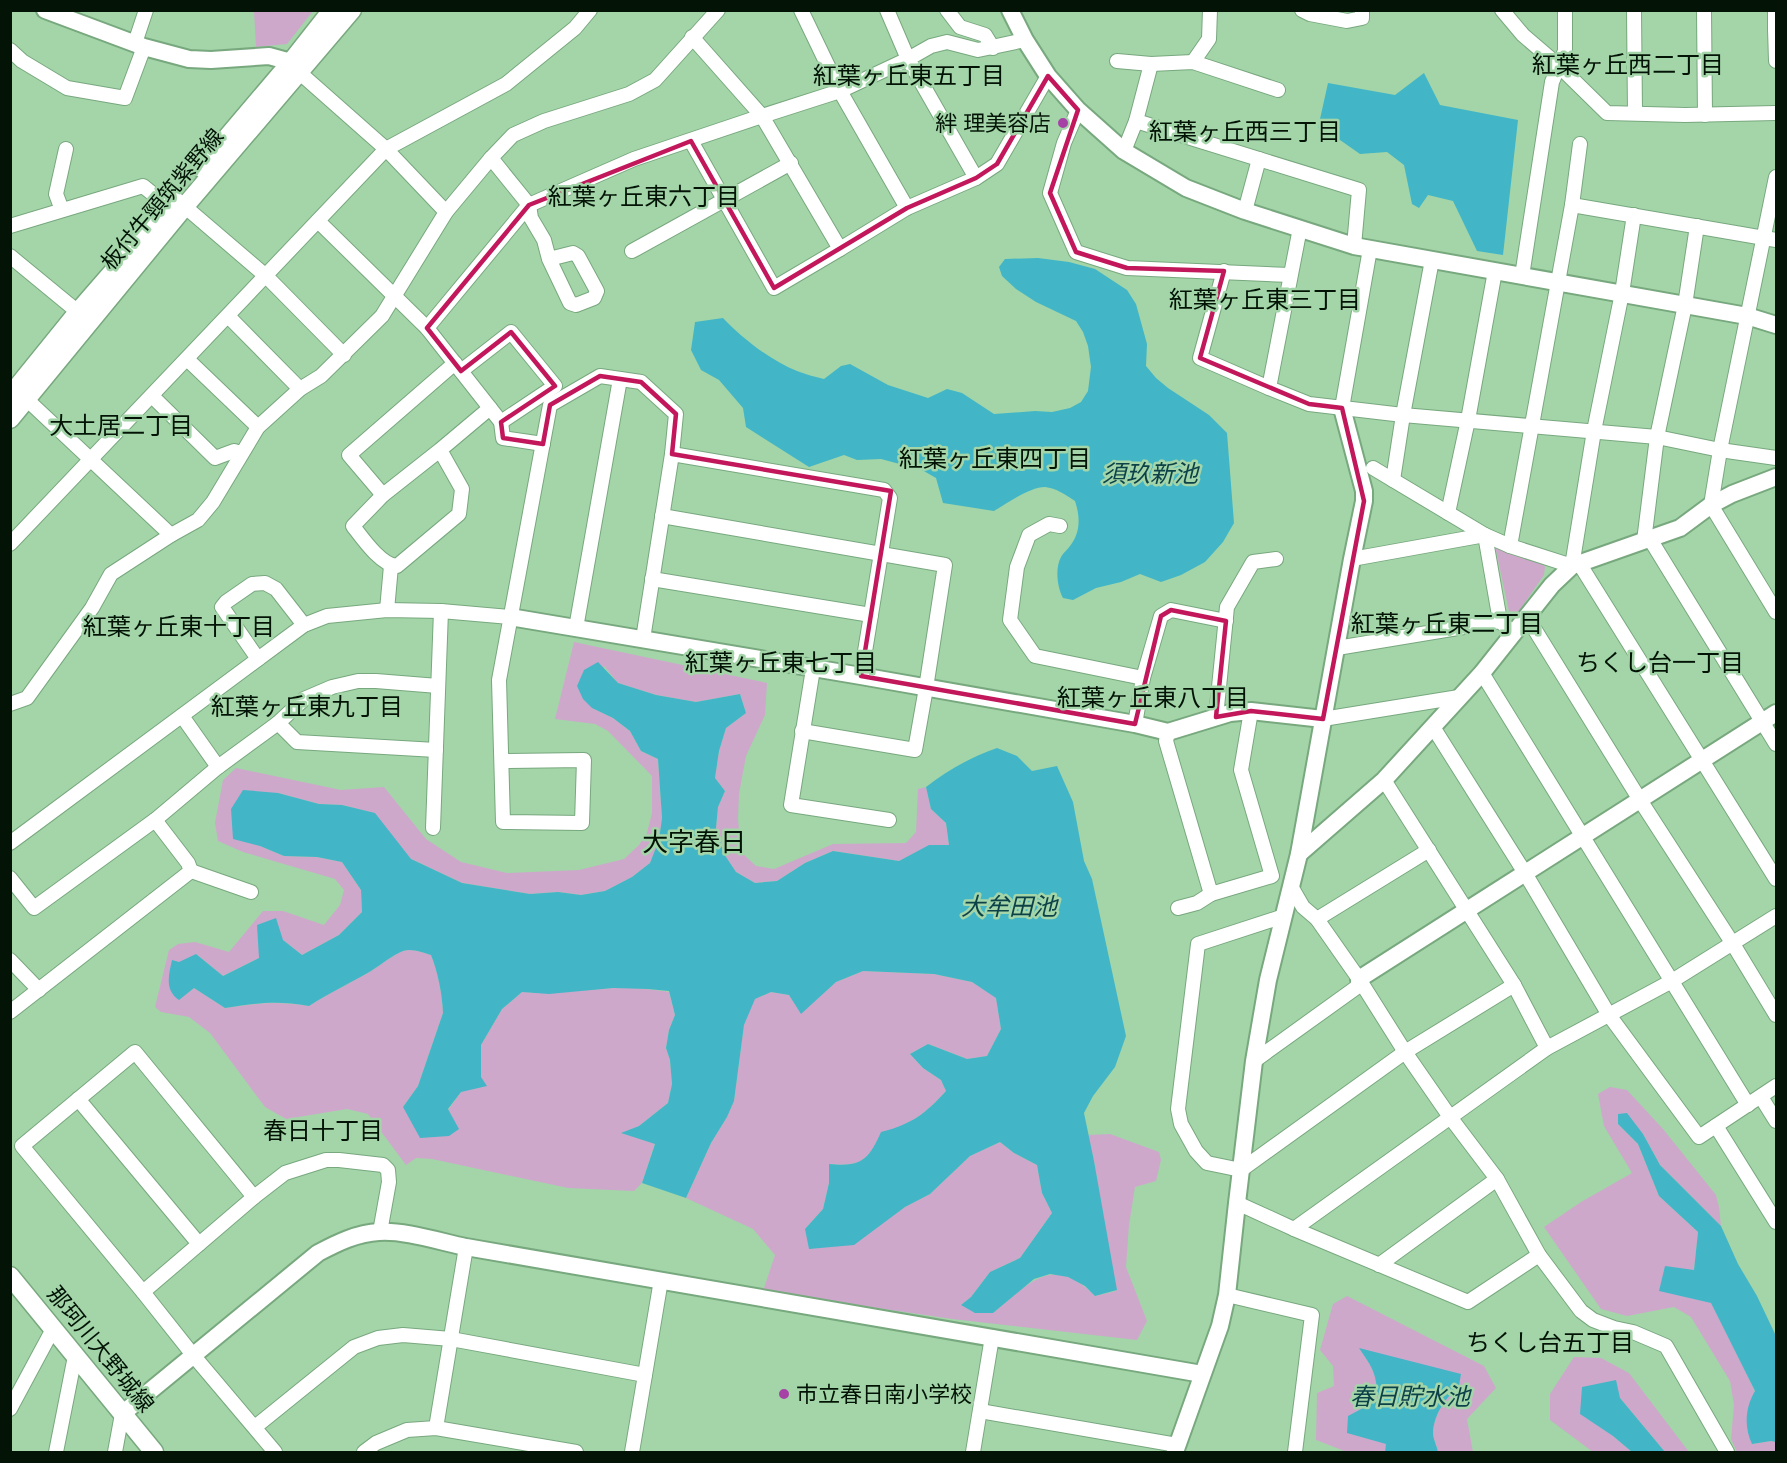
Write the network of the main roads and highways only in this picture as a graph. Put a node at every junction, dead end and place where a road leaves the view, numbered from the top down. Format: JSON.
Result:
{"nodes":[{"id":1,"x":332,"y":10,"type":"edge"},
{"id":2,"x":352,"y":10,"type":"edge"},
{"id":3,"x":296,"y":68,"type":"junction"},
{"id":4,"x":177,"y":204,"type":"junction"},
{"id":5,"x":18,"y":395,"type":"edge"},
{"id":6,"x":10,"y":419,"type":"edge"},
{"id":7,"x":10,"y":1276,"type":"edge"},
{"id":8,"x":154,"y":1452,"type":"edge"}],
"edges":[{"from":1,"to":3,"type":"main road","name":"板付牛頸筑紫野線"},
{"from":2,"to":3,"type":"main road","name":"板付牛頸筑紫野線"},
{"from":3,"to":4,"type":"main road","name":"板付牛頸筑紫野線"},
{"from":4,"to":5,"type":"main road","name":"板付牛頸筑紫野線"},
{"from":4,"to":5,"type":"main road","name":"板付牛頸筑紫野線"},
{"from":5,"to":6,"type":"main road","name":"板付牛頸筑紫野線"},
{"from":7,"to":8,"type":"main road","name":"那珂川大野城線"}]}
